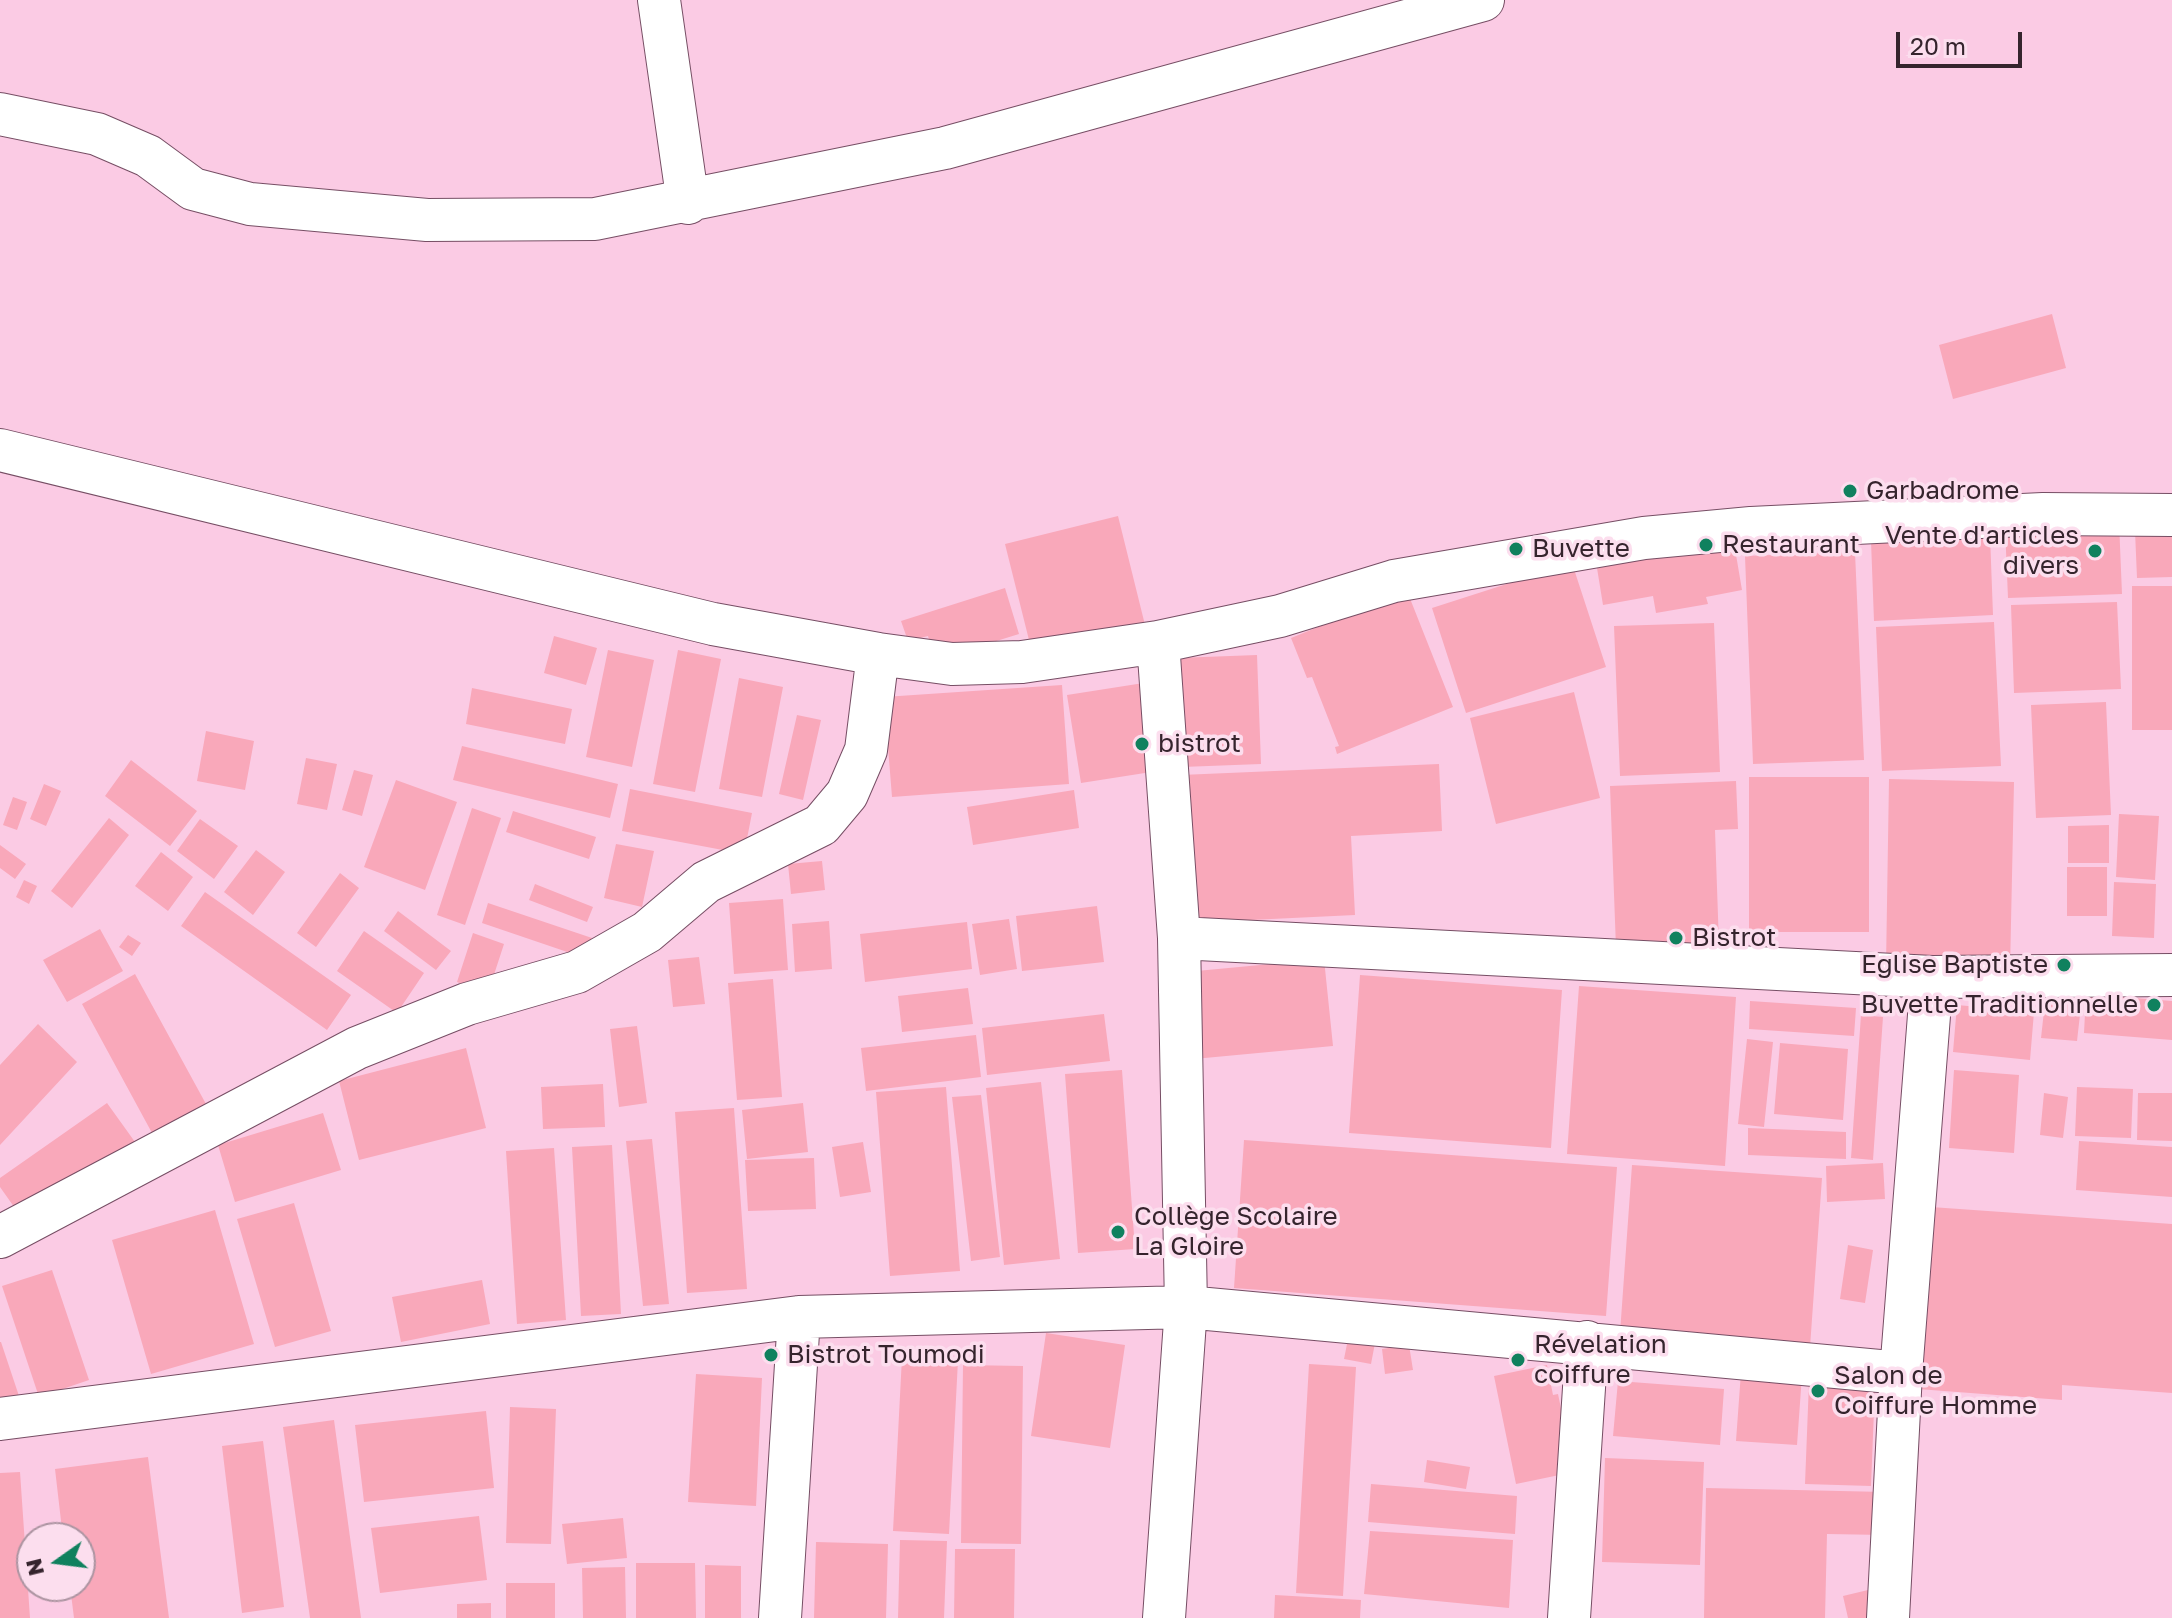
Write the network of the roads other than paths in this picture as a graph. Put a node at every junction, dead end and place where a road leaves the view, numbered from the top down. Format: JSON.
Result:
{"nodes":[{"id":1,"x":659,"y":0,"type":"edge"},
{"id":2,"x":1483,"y":0,"type":"edge"},
{"id":3,"x":0,"y":114,"type":"edge"},
{"id":4,"x":688,"y":203,"type":"junction"},
{"id":5,"x":0,"y":450,"type":"edge"},
{"id":6,"x":2172,"y":515,"type":"edge"},
{"id":7,"x":1158,"y":642,"type":"junction"},
{"id":8,"x":878,"y":654,"type":"junction"},
{"id":9,"x":1179,"y":938,"type":"junction"},
{"id":10,"x":2172,"y":975,"type":"edge"},
{"id":11,"x":1932,"y":977,"type":"junction"},
{"id":12,"x":0,"y":1237,"type":"edge"},
{"id":13,"x":1186,"y":1307,"type":"junction"},
{"id":14,"x":799,"y":1317,"type":"junction"},
{"id":15,"x":1587,"y":1342,"type":"junction"},
{"id":16,"x":1901,"y":1373,"type":"junction"},
{"id":17,"x":0,"y":1419,"type":"edge"},
{"id":18,"x":780,"y":1618,"type":"edge"},
{"id":19,"x":1164,"y":1618,"type":"edge"},
{"id":20,"x":1569,"y":1618,"type":"edge"},
{"id":21,"x":1888,"y":1618,"type":"edge"}],
"edges":[{"from":1,"to":4,"type":"street"},
{"from":2,"to":4,"type":"street"},
{"from":3,"to":4,"type":"street"},
{"from":5,"to":8,"type":"street"},
{"from":6,"to":7,"type":"street"},
{"from":7,"to":8,"type":"street"},
{"from":7,"to":9,"type":"street"},
{"from":8,"to":12,"type":"street"},
{"from":9,"to":11,"type":"street"},
{"from":9,"to":13,"type":"street"},
{"from":10,"to":11,"type":"street"},
{"from":11,"to":16,"type":"street"},
{"from":13,"to":14,"type":"street"},
{"from":13,"to":15,"type":"street"},
{"from":13,"to":19,"type":"street"},
{"from":14,"to":17,"type":"street"},
{"from":14,"to":18,"type":"street"},
{"from":15,"to":16,"type":"street"},
{"from":15,"to":20,"type":"street"},
{"from":16,"to":21,"type":"street"}]}
